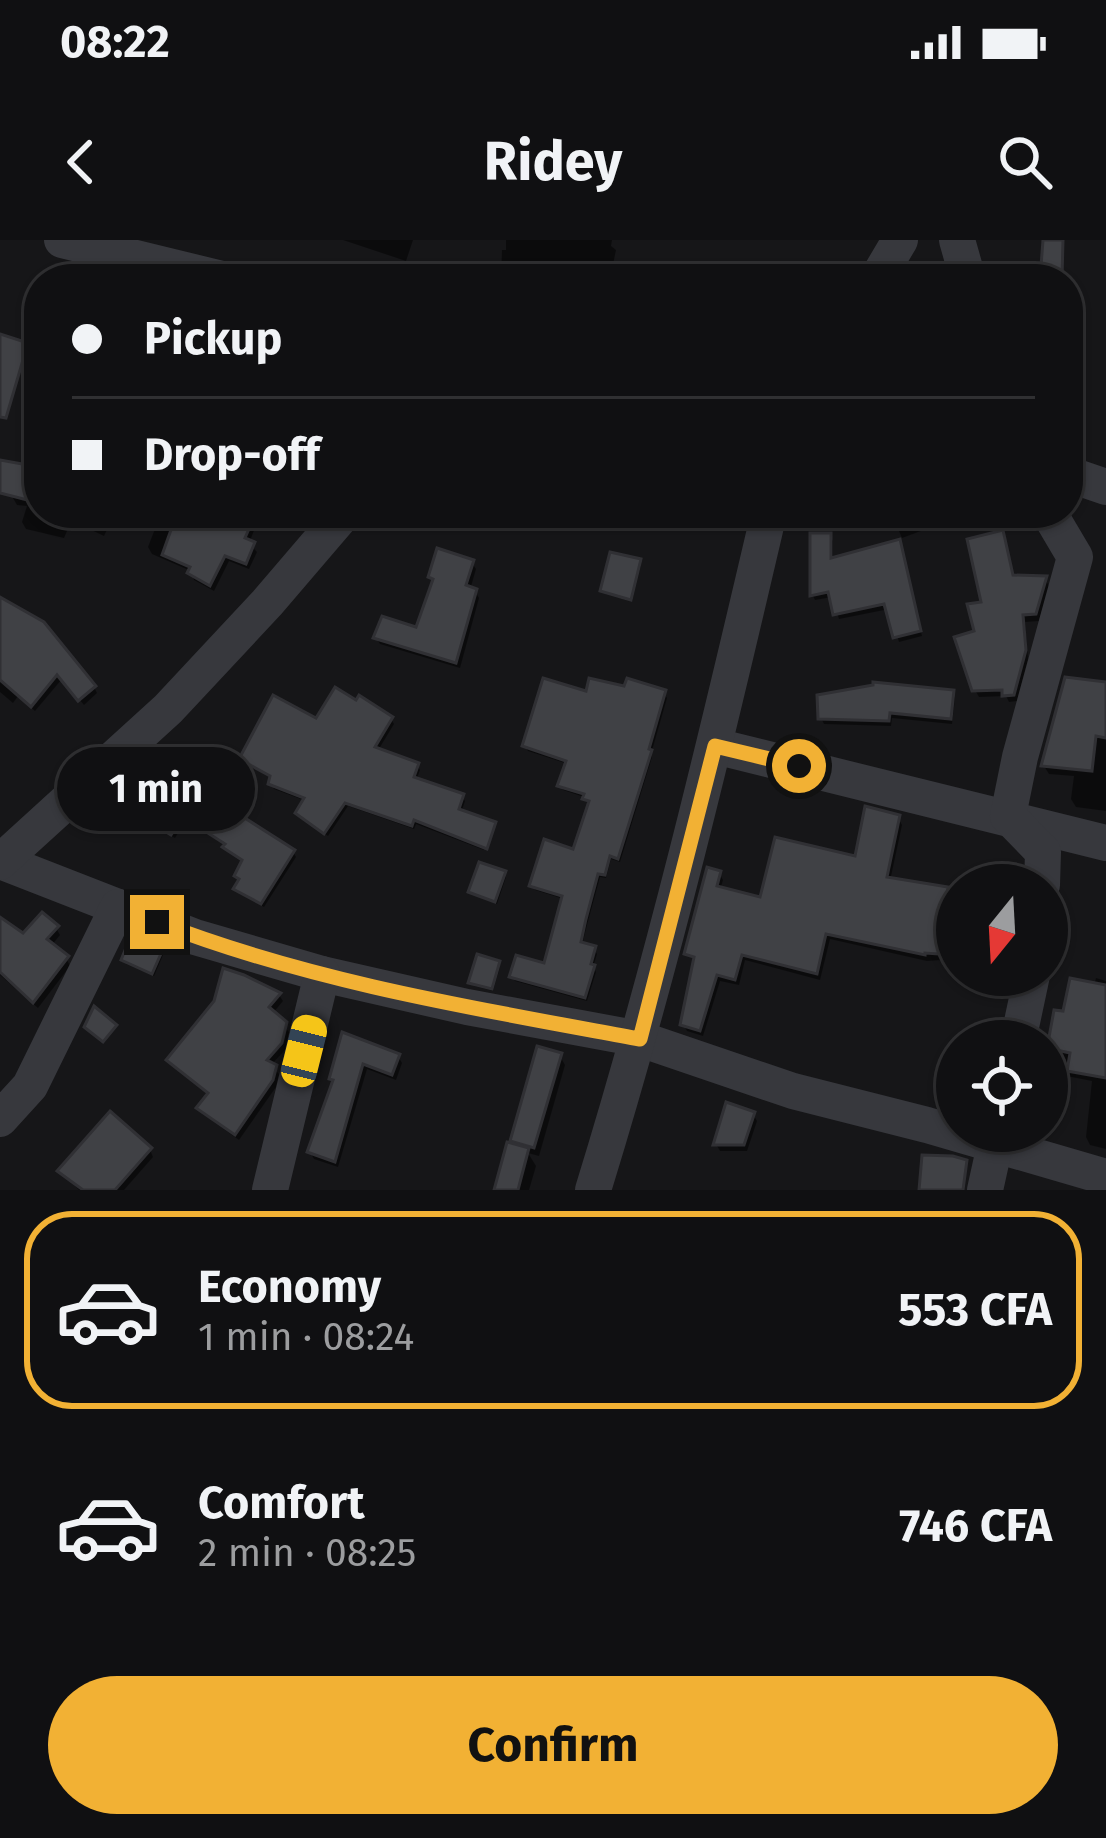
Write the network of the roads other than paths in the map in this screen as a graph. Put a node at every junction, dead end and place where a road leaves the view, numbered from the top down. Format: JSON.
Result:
{"nodes":[{"id":1,"x":62,"y":240,"type":"edge"},
{"id":2,"x":160,"y":264,"type":"edge"},
{"id":3,"x":331,"y":528,"type":"edge"},
{"id":4,"x":766,"y":528,"type":"edge"},
{"id":5,"x":1058,"y":528,"type":"edge"},
{"id":6,"x":715,"y":746,"type":"junction"},
{"id":7,"x":1008,"y":816,"type":"junction"},
{"id":8,"x":1106,"y":843,"type":"edge"},
{"id":9,"x":0,"y":861,"type":"edge"},
{"id":10,"x":1043,"y":864,"type":"edge"},
{"id":11,"x":118,"y":908,"type":"junction"},
{"id":12,"x":322,"y":974,"type":"junction"},
{"id":13,"x":640,"y":1039,"type":"junction"},
{"id":14,"x":0,"y":1119,"type":"edge"},
{"id":15,"x":936,"y":1128,"type":"edge"},
{"id":16,"x":993,"y":1152,"type":"edge"},
{"id":17,"x":1034,"y":1152,"type":"edge"},
{"id":18,"x":1106,"y":1177,"type":"edge"},
{"id":19,"x":270,"y":1190,"type":"edge"},
{"id":20,"x":593,"y":1190,"type":"edge"},
{"id":21,"x":985,"y":1190,"type":"edge"}],
"edges":[{"from":1,"to":2,"type":"street"},
{"from":3,"to":9,"type":"street"},
{"from":4,"to":6,"type":"street"},
{"from":5,"to":7,"type":"street"},
{"from":6,"to":7,"type":"street"},
{"from":6,"to":13,"type":"street"},
{"from":7,"to":8,"type":"street"},
{"from":7,"to":10,"type":"street"},
{"from":9,"to":11,"type":"street"},
{"from":11,"to":12,"type":"street"},
{"from":11,"to":14,"type":"street"},
{"from":12,"to":13,"type":"street"},
{"from":12,"to":19,"type":"street"},
{"from":13,"to":15,"type":"street"},
{"from":13,"to":20,"type":"street"},
{"from":16,"to":21,"type":"street"},
{"from":17,"to":18,"type":"street"}]}
